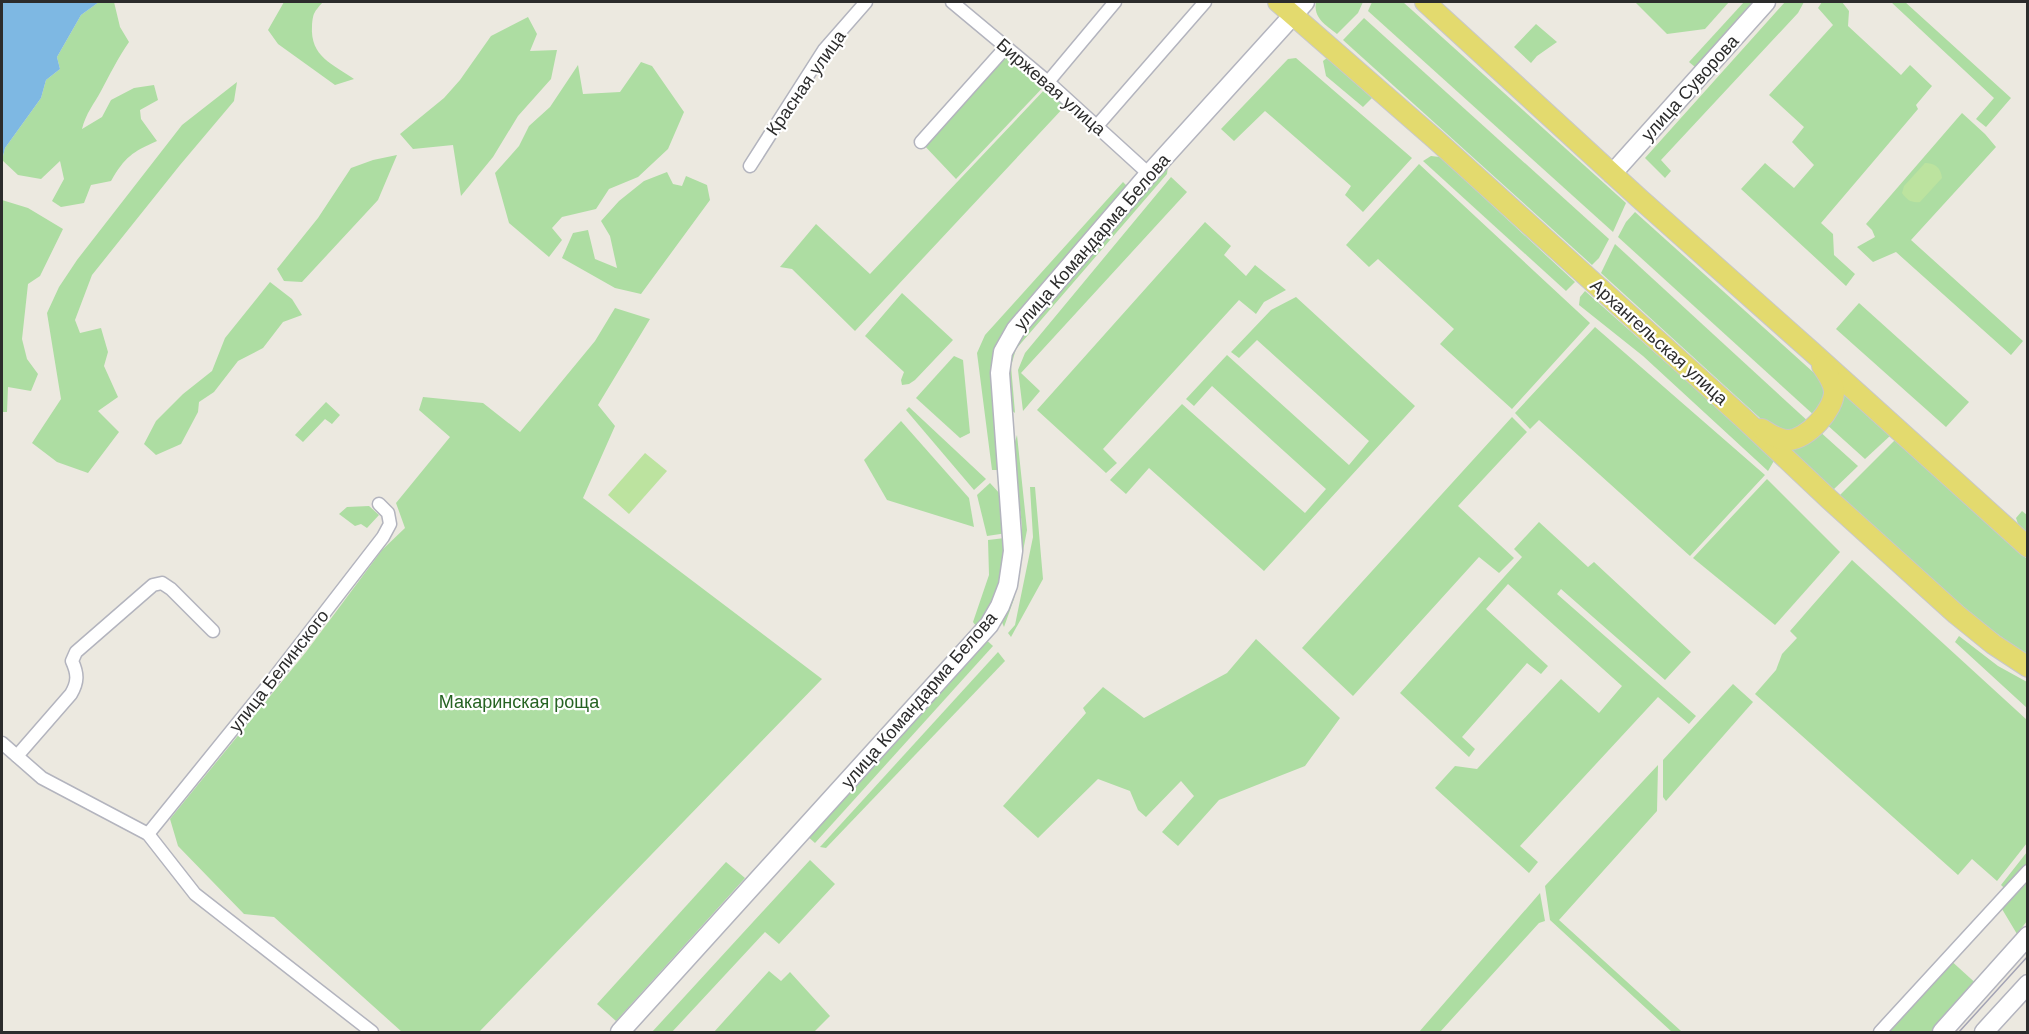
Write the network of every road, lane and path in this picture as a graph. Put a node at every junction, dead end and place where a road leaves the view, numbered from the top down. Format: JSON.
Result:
{"nodes":[{"id":1,"x":866,"y":2,"type":"edge"},
{"id":2,"x":952,"y":2,"type":"edge"},
{"id":3,"x":975,"y":2,"type":"edge"},
{"id":4,"x":1115,"y":2,"type":"edge"},
{"id":5,"x":1205,"y":2,"type":"edge"},
{"id":6,"x":1278,"y":2,"type":"edge"},
{"id":7,"x":1425,"y":2,"type":"edge"},
{"id":8,"x":1766,"y":2,"type":"edge"},
{"id":9,"x":1299,"y":8,"type":"edge"},
{"id":10,"x":965,"y":12,"type":"junction"},
{"id":11,"x":1005,"y":48,"type":"junction"},
{"id":12,"x":1048,"y":82,"type":"junction"},
{"id":13,"x":1096,"y":127,"type":"junction"},
{"id":14,"x":921,"y":142,"type":"dead end"},
{"id":15,"x":750,"y":166,"type":"dead end"},
{"id":16,"x":1149,"y":174,"type":"junction"},
{"id":17,"x":1612,"y":174,"type":"junction"},
{"id":18,"x":1811,"y":351,"type":"junction"},
{"id":19,"x":1742,"y":417,"type":"junction"},
{"id":20,"x":379,"y":504,"type":"dead end"},
{"id":21,"x":2028,"y":547,"type":"edge"},
{"id":22,"x":213,"y":631,"type":"dead end"},
{"id":23,"x":2028,"y":667,"type":"edge"},
{"id":24,"x":2,"y":743,"type":"edge"},
{"id":25,"x":17,"y":756,"type":"junction"},
{"id":26,"x":148,"y":834,"type":"junction"},
{"id":27,"x":2028,"y":871,"type":"edge"},
{"id":28,"x":2028,"y":936,"type":"edge"},
{"id":29,"x":2028,"y":984,"type":"edge"},
{"id":30,"x":372,"y":1032,"type":"edge"},
{"id":31,"x":620,"y":1032,"type":"edge"},
{"id":32,"x":1880,"y":1032,"type":"edge"},
{"id":33,"x":1942,"y":1032,"type":"edge"},
{"id":34,"x":1984,"y":1032,"type":"edge"}],
"edges":[{"from":1,"to":15,"type":"street","name":"Красная улица"},
{"from":2,"to":10,"type":"street","name":"Биржевая улица"},
{"from":3,"to":10,"type":"street"},
{"from":4,"to":12,"type":"street"},
{"from":5,"to":13,"type":"street"},
{"from":6,"to":9,"type":"main road","name":"Архангельская улица"},
{"from":7,"to":17,"type":"main road"},
{"from":8,"to":17,"type":"main road","name":"улица Суворова"},
{"from":9,"to":16,"type":"main road","name":"улица Командарма Белова"},
{"from":9,"to":19,"type":"main road","name":"Архангельская улица"},
{"from":10,"to":11,"type":"street","name":"Биржевая улица"},
{"from":11,"to":12,"type":"street","name":"Биржевая улица"},
{"from":11,"to":14,"type":"street"},
{"from":12,"to":13,"type":"street","name":"Биржевая улица"},
{"from":13,"to":16,"type":"street","name":"Биржевая улица"},
{"from":16,"to":31,"type":"main road","name":"улица Командарма Белова"},
{"from":17,"to":18,"type":"main road"},
{"from":18,"to":19,"type":"main road"},
{"from":18,"to":21,"type":"main road"},
{"from":19,"to":23,"type":"main road","name":"Архангельская улица"},
{"from":20,"to":26,"type":"street","name":"улица Белинского"},
{"from":22,"to":25,"type":"street"},
{"from":24,"to":25,"type":"street"},
{"from":25,"to":26,"type":"street"},
{"from":26,"to":30,"type":"street"},
{"from":27,"to":32,"type":"street"},
{"from":28,"to":33,"type":"main road"},
{"from":29,"to":34,"type":"main road"}]}
